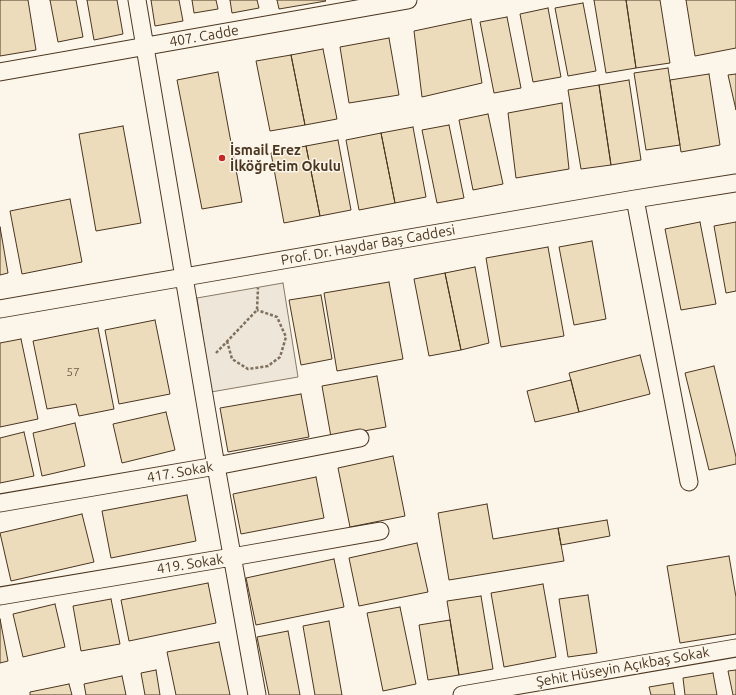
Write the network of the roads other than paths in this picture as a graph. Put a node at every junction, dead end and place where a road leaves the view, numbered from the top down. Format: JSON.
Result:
{"nodes":[{"id":1,"x":137,"y":0,"type":"edge"},
{"id":2,"x":408,"y":0,"type":"edge"},
{"id":3,"x":145,"y":47,"type":"junction"},
{"id":4,"x":0,"y":72,"type":"edge"},
{"id":5,"x":736,"y":183,"type":"edge"},
{"id":6,"x":635,"y":199,"type":"junction"},
{"id":7,"x":183,"y":277,"type":"junction"},
{"id":8,"x":0,"y":309,"type":"edge"},
{"id":9,"x":360,"y":438,"type":"dead end"},
{"id":10,"x":216,"y":466,"type":"junction"},
{"id":11,"x":689,"y":482,"type":"dead end"},
{"id":12,"x":0,"y":503,"type":"edge"},
{"id":13,"x":380,"y":531,"type":"dead end"},
{"id":14,"x":232,"y":557,"type":"junction"},
{"id":15,"x":0,"y":596,"type":"edge"},
{"id":16,"x":736,"y":648,"type":"edge"},
{"id":17,"x":257,"y":695,"type":"edge"},
{"id":18,"x":462,"y":695,"type":"edge"}],
"edges":[{"from":1,"to":3,"type":"street"},
{"from":2,"to":3,"type":"street","name":"407. Cadde"},
{"from":3,"to":4,"type":"street","name":"407. Cadde"},
{"from":3,"to":7,"type":"street"},
{"from":5,"to":6,"type":"street","name":"Prof. Dr. Haydar Baş Caddesi"},
{"from":6,"to":7,"type":"street","name":"Prof. Dr. Haydar Baş Caddesi"},
{"from":6,"to":11,"type":"street"},
{"from":7,"to":8,"type":"street","name":"Prof. Dr. Haydar Baş Caddesi"},
{"from":7,"to":10,"type":"street"},
{"from":9,"to":10,"type":"street","name":"417. Sokak"},
{"from":10,"to":12,"type":"street","name":"417. Sokak"},
{"from":10,"to":14,"type":"street"},
{"from":13,"to":14,"type":"street","name":"419. Sokak"},
{"from":14,"to":15,"type":"street","name":"419. Sokak"},
{"from":14,"to":17,"type":"street"},
{"from":16,"to":18,"type":"street","name":"Şehit Hüseyin Açıkbaş Sokak"}]}
